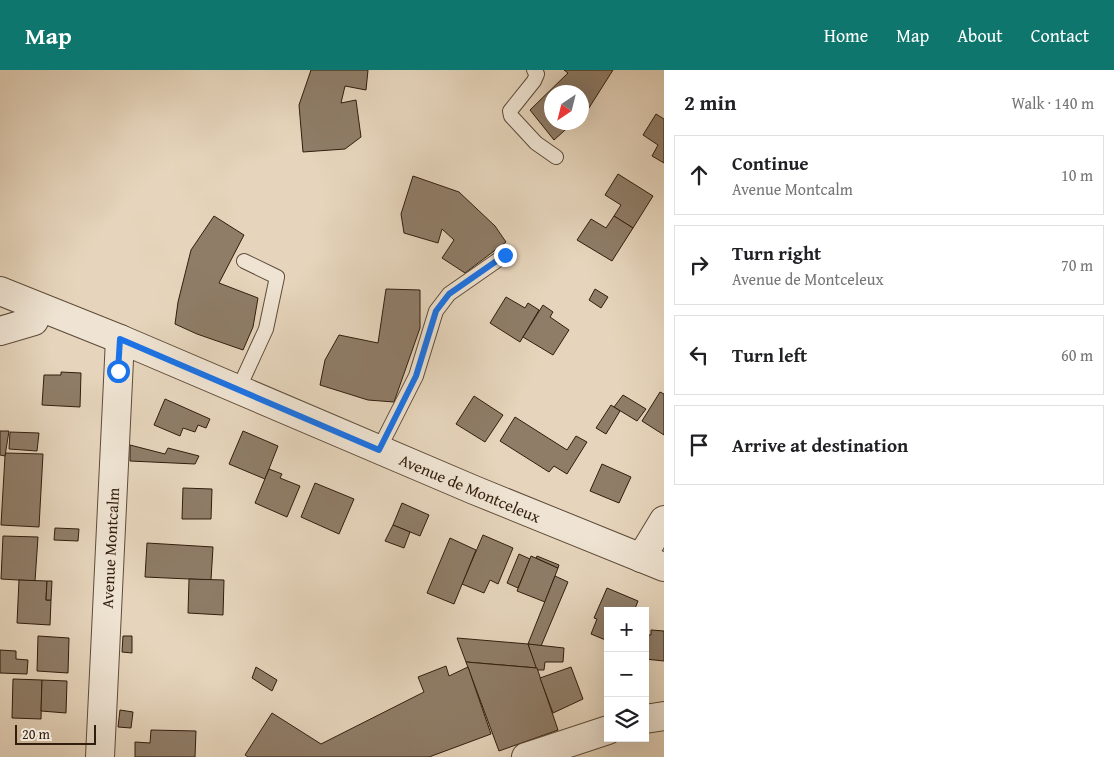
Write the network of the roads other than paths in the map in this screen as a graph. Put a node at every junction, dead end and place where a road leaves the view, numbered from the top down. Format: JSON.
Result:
{"nodes":[{"id":1,"x":534,"y":70,"type":"edge"},
{"id":2,"x":556,"y":157,"type":"dead end"},
{"id":3,"x":505,"y":255,"type":"dead end"},
{"id":4,"x":244,"y":261,"type":"dead end"},
{"id":5,"x":0,"y":292,"type":"edge"},
{"id":6,"x":40,"y":308,"type":"junction"},
{"id":7,"x":0,"y":331,"type":"edge"},
{"id":8,"x":120,"y":339,"type":"junction"},
{"id":9,"x":238,"y":390,"type":"junction"},
{"id":10,"x":379,"y":450,"type":"junction"},
{"id":11,"x":664,"y":520,"type":"edge"},
{"id":12,"x":652,"y":562,"type":"edge"},
{"id":13,"x":664,"y":716,"type":"edge"},
{"id":14,"x":649,"y":719,"type":"edge"},
{"id":15,"x":604,"y":731,"type":"edge"},
{"id":16,"x":100,"y":757,"type":"edge"},
{"id":17,"x":526,"y":757,"type":"edge"}],
"edges":[{"from":1,"to":2,"type":"lane"},
{"from":3,"to":10,"type":"lane"},
{"from":4,"to":9,"type":"lane"},
{"from":5,"to":6,"type":"street","name":"Avenue de Montceleux"},
{"from":6,"to":7,"type":"street"},
{"from":6,"to":8,"type":"street","name":"Avenue de Montceleux"},
{"from":8,"to":9,"type":"street","name":"Avenue de Montceleux"},
{"from":8,"to":16,"type":"street","name":"Avenue Montcalm"},
{"from":9,"to":10,"type":"street","name":"Avenue de Montceleux"},
{"from":10,"to":12,"type":"street","name":"Avenue de Montceleux"},
{"from":11,"to":12,"type":"street"},
{"from":13,"to":14,"type":"street"},
{"from":15,"to":17,"type":"street"}]}
